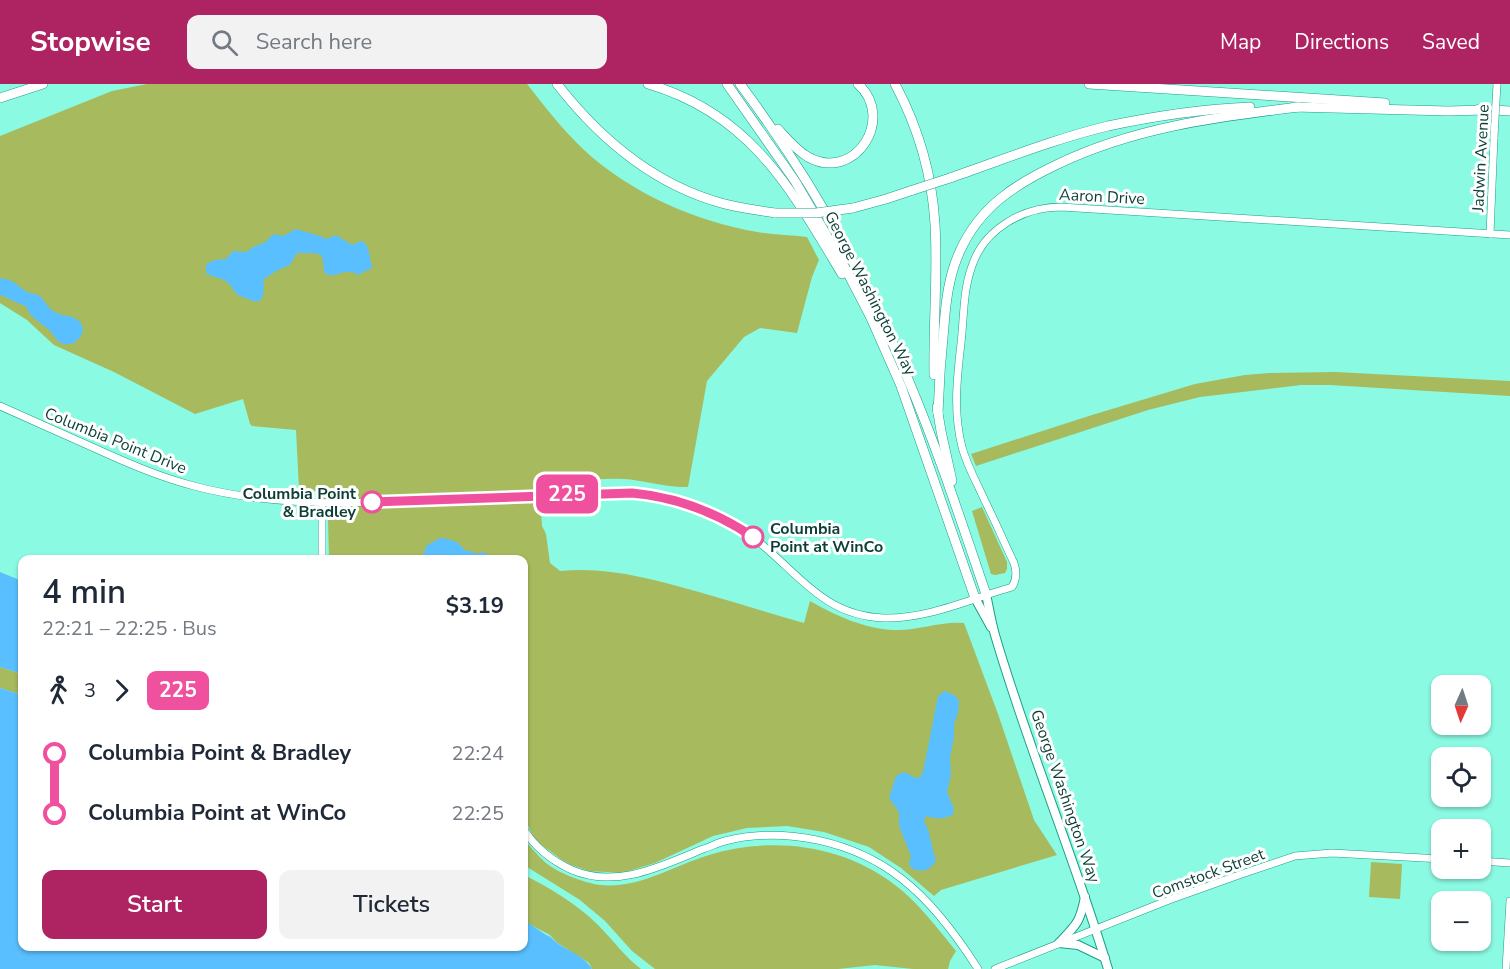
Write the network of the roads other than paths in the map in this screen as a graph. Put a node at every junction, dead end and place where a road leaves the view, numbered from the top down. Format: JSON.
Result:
{"nodes":[{"id":1,"x":43,"y":84,"type":"edge"},
{"id":2,"x":648,"y":84,"type":"edge"},
{"id":3,"x":740,"y":84,"type":"edge"},
{"id":4,"x":858,"y":84,"type":"edge"},
{"id":5,"x":895,"y":84,"type":"edge"},
{"id":6,"x":1089,"y":84,"type":"edge"},
{"id":7,"x":1497,"y":84,"type":"edge"},
{"id":8,"x":558,"y":85,"type":"edge"},
{"id":9,"x":730,"y":88,"type":"edge"},
{"id":10,"x":749,"y":96,"type":"junction"},
{"id":11,"x":0,"y":98,"type":"edge"},
{"id":12,"x":1299,"y":107,"type":"junction"},
{"id":13,"x":1485,"y":110,"type":"junction"},
{"id":14,"x":1510,"y":111,"type":"edge"},
{"id":15,"x":1490,"y":234,"type":"junction"},
{"id":16,"x":1510,"y":235,"type":"edge"},
{"id":17,"x":871,"y":318,"type":"junction"},
{"id":18,"x":0,"y":406,"type":"edge"},
{"id":19,"x":938,"y":413,"type":"junction"},
{"id":20,"x":322,"y":503,"type":"junction"},
{"id":21,"x":959,"y":516,"type":"junction"},
{"id":22,"x":321,"y":555,"type":"edge"},
{"id":23,"x":986,"y":594,"type":"junction"},
{"id":24,"x":975,"y":598,"type":"junction"},
{"id":25,"x":994,"y":633,"type":"junction"},
{"id":26,"x":528,"y":835,"type":"edge"},
{"id":27,"x":1431,"y":858,"type":"edge"},
{"id":28,"x":1491,"y":862,"type":"edge"},
{"id":29,"x":1510,"y":863,"type":"edge"},
{"id":30,"x":1085,"y":897,"type":"junction"},
{"id":31,"x":1510,"y":901,"type":"edge"},
{"id":32,"x":1096,"y":929,"type":"junction"},
{"id":33,"x":1059,"y":943,"type":"junction"},
{"id":34,"x":1105,"y":958,"type":"junction"},
{"id":35,"x":978,"y":969,"type":"edge"},
{"id":36,"x":994,"y":969,"type":"edge"},
{"id":37,"x":1108,"y":969,"type":"edge"},
{"id":38,"x":1506,"y":969,"type":"edge"}],
"edges":[{"from":1,"to":11,"type":"highway"},
{"from":2,"to":17,"type":"highway"},
{"from":3,"to":10,"type":"highway","name":"George Washington Way"},
{"from":4,"to":10,"type":"highway"},
{"from":5,"to":19,"type":"highway"},
{"from":6,"to":13,"type":"highway"},
{"from":7,"to":15,"type":"street","name":"Jadwin Avenue","bridge":true},
{"from":8,"to":12,"type":"highway","bridge":true},
{"from":9,"to":17,"type":"highway","name":"George Washington Way"},
{"from":10,"to":21,"type":"highway","name":"George Washington Way"},
{"from":12,"to":13,"type":"highway"},
{"from":12,"to":19,"type":"highway"},
{"from":13,"to":14,"type":"highway"},
{"from":15,"to":16,"type":"street","name":"Aaron Drive"},
{"from":15,"to":23,"type":"street","name":"Aaron Drive"},
{"from":17,"to":24,"type":"highway","name":"George Washington Way"},
{"from":18,"to":20,"type":"street","name":"Columbia Point Drive"},
{"from":19,"to":21,"type":"highway"},
{"from":20,"to":22,"type":"street"},
{"from":20,"to":24,"type":"street","name":"Columbia Point Drive"},
{"from":21,"to":23,"type":"highway","name":"George Washington Way"},
{"from":23,"to":24,"type":"street","name":"Columbia Point Drive"},
{"from":23,"to":25,"type":"main road","name":"George Washington Way"},
{"from":24,"to":25,"type":"main road","name":"George Washington Way"},
{"from":25,"to":30,"type":"main road","name":"George Washington Way"},
{"from":26,"to":35,"type":"street"},
{"from":27,"to":32,"type":"street","name":"Comstock Street"},
{"from":28,"to":29,"type":"street"},
{"from":30,"to":32,"type":"main road","name":"George Washington Way"},
{"from":30,"to":33,"type":"main road"},
{"from":31,"to":38,"type":"street"},
{"from":32,"to":33,"type":"street","name":"Comstock Street"},
{"from":32,"to":34,"type":"main road","name":"George Washington Way"},
{"from":33,"to":34,"type":"main road"},
{"from":33,"to":36,"type":"street","name":"Comstock Street"},
{"from":34,"to":37,"type":"main road","name":"George Washington Way"}]}
